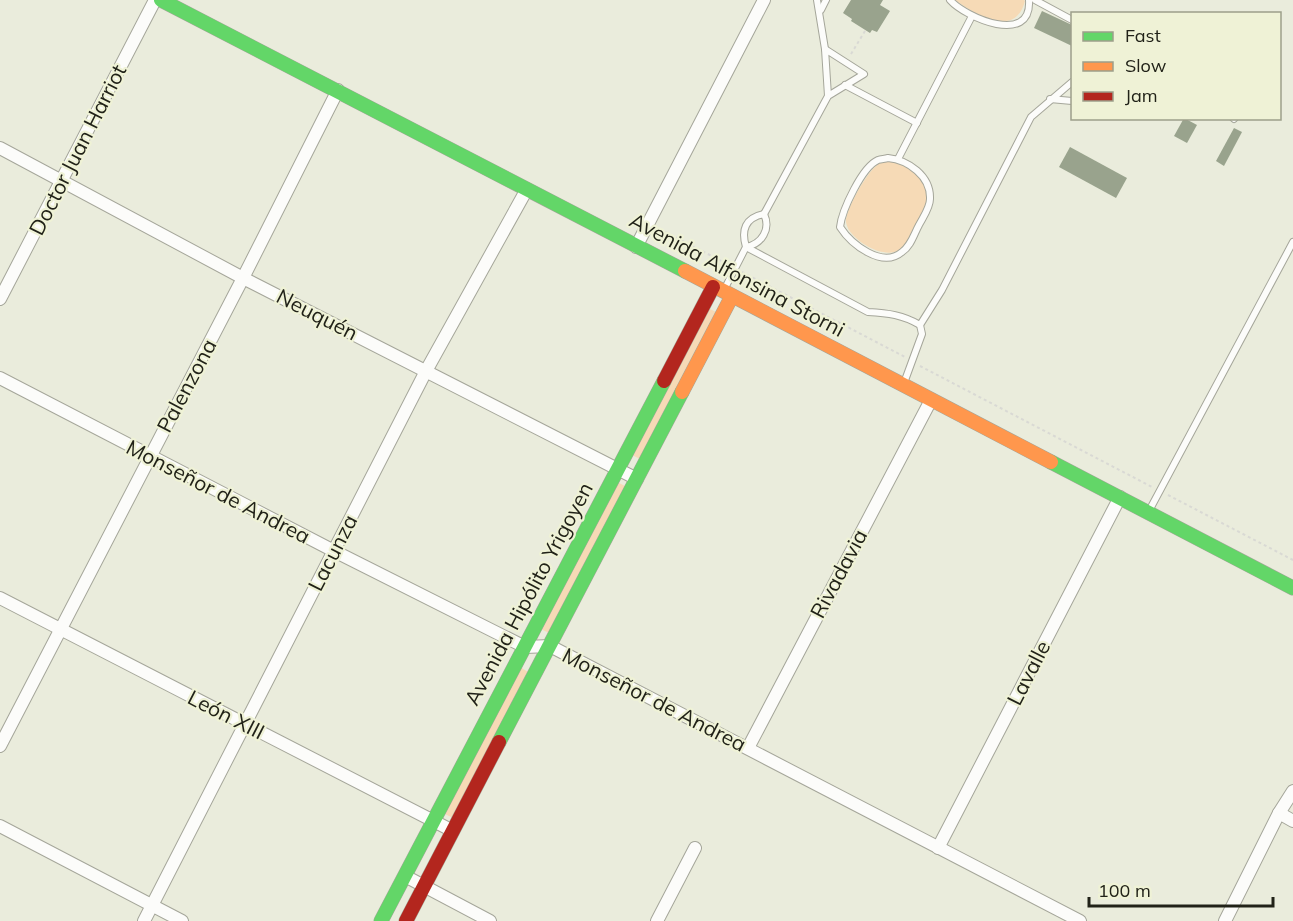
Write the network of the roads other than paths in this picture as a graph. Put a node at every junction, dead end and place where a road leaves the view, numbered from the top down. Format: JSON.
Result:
{"nodes":[{"id":1,"x":155,"y":0,"type":"edge"},
{"id":2,"x":161,"y":0,"type":"edge"},
{"id":3,"x":764,"y":0,"type":"edge"},
{"id":4,"x":818,"y":0,"type":"edge"},
{"id":5,"x":826,"y":0,"type":"edge"},
{"id":6,"x":950,"y":0,"type":"edge"},
{"id":7,"x":1029,"y":0,"type":"edge"},
{"id":8,"x":1035,"y":0,"type":"edge"},
{"id":9,"x":820,"y":11,"type":"junction"},
{"id":10,"x":972,"y":16,"type":"junction"},
{"id":11,"x":1071,"y":19,"type":"edge"},
{"id":12,"x":825,"y":49,"type":"junction"},
{"id":13,"x":1071,"y":82,"type":"edge"},
{"id":14,"x":845,"y":85,"type":"junction"},
{"id":15,"x":338,"y":90,"type":"junction"},
{"id":16,"x":828,"y":96,"type":"junction"},
{"id":17,"x":1050,"y":99,"type":"junction"},
{"id":18,"x":1071,"y":101,"type":"edge"},
{"id":19,"x":917,"y":123,"type":"junction"},
{"id":20,"x":0,"y":148,"type":"edge"},
{"id":21,"x":898,"y":159,"type":"junction"},
{"id":22,"x":62,"y":181,"type":"junction"},
{"id":23,"x":527,"y":189,"type":"junction"},
{"id":24,"x":764,"y":214,"type":"junction"},
{"id":25,"x":1293,"y":242,"type":"edge"},
{"id":26,"x":636,"y":247,"type":"junction"},
{"id":27,"x":746,"y":247,"type":"junction"},
{"id":28,"x":243,"y":278,"type":"junction"},
{"id":29,"x":723,"y":292,"type":"junction"},
{"id":30,"x":0,"y":299,"type":"edge"},
{"id":31,"x":920,"y":325,"type":"junction"},
{"id":32,"x":426,"y":371,"type":"junction"},
{"id":33,"x":0,"y":378,"type":"edge"},
{"id":34,"x":903,"y":385,"type":"junction"},
{"id":35,"x":931,"y":400,"type":"junction"},
{"id":36,"x":150,"y":457,"type":"junction"},
{"id":37,"x":618,"y":469,"type":"junction"},
{"id":38,"x":637,"y":479,"type":"junction"},
{"id":39,"x":1120,"y":497,"type":"junction"},
{"id":40,"x":1148,"y":512,"type":"junction"},
{"id":41,"x":334,"y":551,"type":"junction"},
{"id":42,"x":1293,"y":588,"type":"edge"},
{"id":43,"x":0,"y":598,"type":"edge"},
{"id":44,"x":60,"y":629,"type":"junction"},
{"id":45,"x":550,"y":646,"type":"junction"},
{"id":46,"x":525,"y":647,"type":"junction"},
{"id":47,"x":245,"y":724,"type":"junction"},
{"id":48,"x":0,"y":746,"type":"edge"},
{"id":49,"x":748,"y":748,"type":"junction"},
{"id":50,"x":1293,"y":791,"type":"edge"},
{"id":51,"x":1279,"y":813,"type":"junction"},
{"id":52,"x":434,"y":821,"type":"junction"},
{"id":53,"x":1293,"y":821,"type":"edge"},
{"id":54,"x":0,"y":826,"type":"edge"},
{"id":55,"x":453,"y":831,"type":"junction"},
{"id":56,"x":695,"y":848,"type":"dead end"},
{"id":57,"x":938,"y":848,"type":"junction"},
{"id":58,"x":405,"y":876,"type":"junction"},
{"id":59,"x":424,"y":886,"type":"junction"},
{"id":60,"x":153,"y":905,"type":"junction"},
{"id":61,"x":144,"y":921,"type":"edge"},
{"id":62,"x":182,"y":921,"type":"edge"},
{"id":63,"x":381,"y":921,"type":"edge"},
{"id":64,"x":406,"y":921,"type":"edge"},
{"id":65,"x":490,"y":921,"type":"edge"},
{"id":66,"x":657,"y":921,"type":"edge"},
{"id":67,"x":1080,"y":921,"type":"edge"},
{"id":68,"x":1225,"y":921,"type":"edge"}],
"edges":[{"from":1,"to":22,"type":"street","name":"Doctor Juan Harriot"},
{"from":2,"to":15,"type":"main road","name":"Avenida Alfonsina Storni"},
{"from":3,"to":26,"type":"street"},
{"from":4,"to":9,"type":"lane"},
{"from":5,"to":9,"type":"lane"},
{"from":6,"to":10,"type":"lane"},
{"from":7,"to":10,"type":"lane"},
{"from":8,"to":11,"type":"lane"},
{"from":9,"to":12,"type":"lane"},
{"from":10,"to":19,"type":"lane"},
{"from":12,"to":14,"type":"lane"},
{"from":12,"to":16,"type":"lane"},
{"from":13,"to":17,"type":"lane"},
{"from":14,"to":16,"type":"lane"},
{"from":14,"to":19,"type":"lane"},
{"from":15,"to":23,"type":"main road","name":"Avenida Alfonsina Storni"},
{"from":15,"to":28,"type":"street","name":"Palenzona"},
{"from":16,"to":24,"type":"lane"},
{"from":17,"to":18,"type":"lane"},
{"from":17,"to":31,"type":"lane"},
{"from":19,"to":21,"type":"lane"},
{"from":20,"to":22,"type":"street","name":"Neuquén"},
{"from":21,"to":21,"type":"lane"},
{"from":22,"to":28,"type":"street","name":"Neuquén"},
{"from":22,"to":30,"type":"street","name":"Doctor Juan Harriot"},
{"from":23,"to":26,"type":"main road","name":"Avenida Alfonsina Storni"},
{"from":23,"to":32,"type":"street","name":"Lacunza"},
{"from":24,"to":27,"type":"lane"},
{"from":24,"to":27,"type":"lane"},
{"from":25,"to":40,"type":"lane"},
{"from":26,"to":29,"type":"main road","name":"Avenida Alfonsina Storni"},
{"from":27,"to":29,"type":"lane"},
{"from":27,"to":31,"type":"lane"},
{"from":28,"to":32,"type":"street","name":"Neuquén"},
{"from":28,"to":36,"type":"street","name":"Palenzona"},
{"from":29,"to":34,"type":"main road","name":"Avenida Alfonsina Storni"},
{"from":29,"to":37,"type":"main road","name":"Avenida Hipólito Yrigoyen"},
{"from":29,"to":38,"type":"main road","name":"Avenida Hipólito Yrigoyen"},
{"from":31,"to":34,"type":"lane"},
{"from":32,"to":37,"type":"street","name":"Neuquén"},
{"from":32,"to":41,"type":"street","name":"Lacunza"},
{"from":33,"to":36,"type":"street","name":"Monseñor de Andrea"},
{"from":34,"to":35,"type":"main road","name":"Avenida Alfonsina Storni"},
{"from":35,"to":39,"type":"main road","name":"Avenida Alfonsina Storni"},
{"from":35,"to":49,"type":"street","name":"Rivadavia"},
{"from":36,"to":41,"type":"street","name":"Monseñor de Andrea"},
{"from":36,"to":44,"type":"street","name":"Palenzona"},
{"from":37,"to":38,"type":"street","name":"Neuquén"},
{"from":37,"to":46,"type":"main road","name":"Avenida Hipólito Yrigoyen"},
{"from":38,"to":45,"type":"main road","name":"Avenida Hipólito Yrigoyen"},
{"from":39,"to":40,"type":"main road","name":"Avenida Alfonsina Storni"},
{"from":39,"to":57,"type":"street","name":"Lavalle"},
{"from":40,"to":42,"type":"main road","name":"Avenida Alfonsina Storni"},
{"from":41,"to":46,"type":"street","name":"Monseñor de Andrea"},
{"from":41,"to":47,"type":"street","name":"Lacunza"},
{"from":43,"to":44,"type":"street","name":"León XIII"},
{"from":44,"to":47,"type":"street","name":"León XIII"},
{"from":44,"to":48,"type":"street","name":"Palenzona"},
{"from":45,"to":46,"type":"street","name":"Monseñor de Andrea"},
{"from":45,"to":49,"type":"street","name":"Monseñor de Andrea"},
{"from":45,"to":55,"type":"main road","name":"Avenida Hipólito Yrigoyen"},
{"from":46,"to":52,"type":"main road","name":"Avenida Hipólito Yrigoyen"},
{"from":47,"to":52,"type":"street","name":"León XIII"},
{"from":47,"to":60,"type":"street","name":"Lacunza"},
{"from":49,"to":57,"type":"street","name":"Monseñor de Andrea"},
{"from":50,"to":51,"type":"street"},
{"from":51,"to":53,"type":"street"},
{"from":51,"to":68,"type":"street"},
{"from":52,"to":55,"type":"street","name":"León XIII"},
{"from":52,"to":58,"type":"main road","name":"Avenida Hipólito Yrigoyen"},
{"from":54,"to":60,"type":"street"},
{"from":55,"to":59,"type":"main road","name":"Avenida Hipólito Yrigoyen"},
{"from":56,"to":66,"type":"street"},
{"from":57,"to":67,"type":"street","name":"Monseñor de Andrea"},
{"from":58,"to":59,"type":"street"},
{"from":58,"to":63,"type":"main road","name":"Avenida Hipólito Yrigoyen"},
{"from":59,"to":64,"type":"main road","name":"Avenida Hipólito Yrigoyen"},
{"from":59,"to":65,"type":"street"},
{"from":60,"to":61,"type":"street","name":"Lacunza"},
{"from":60,"to":62,"type":"street"}]}
